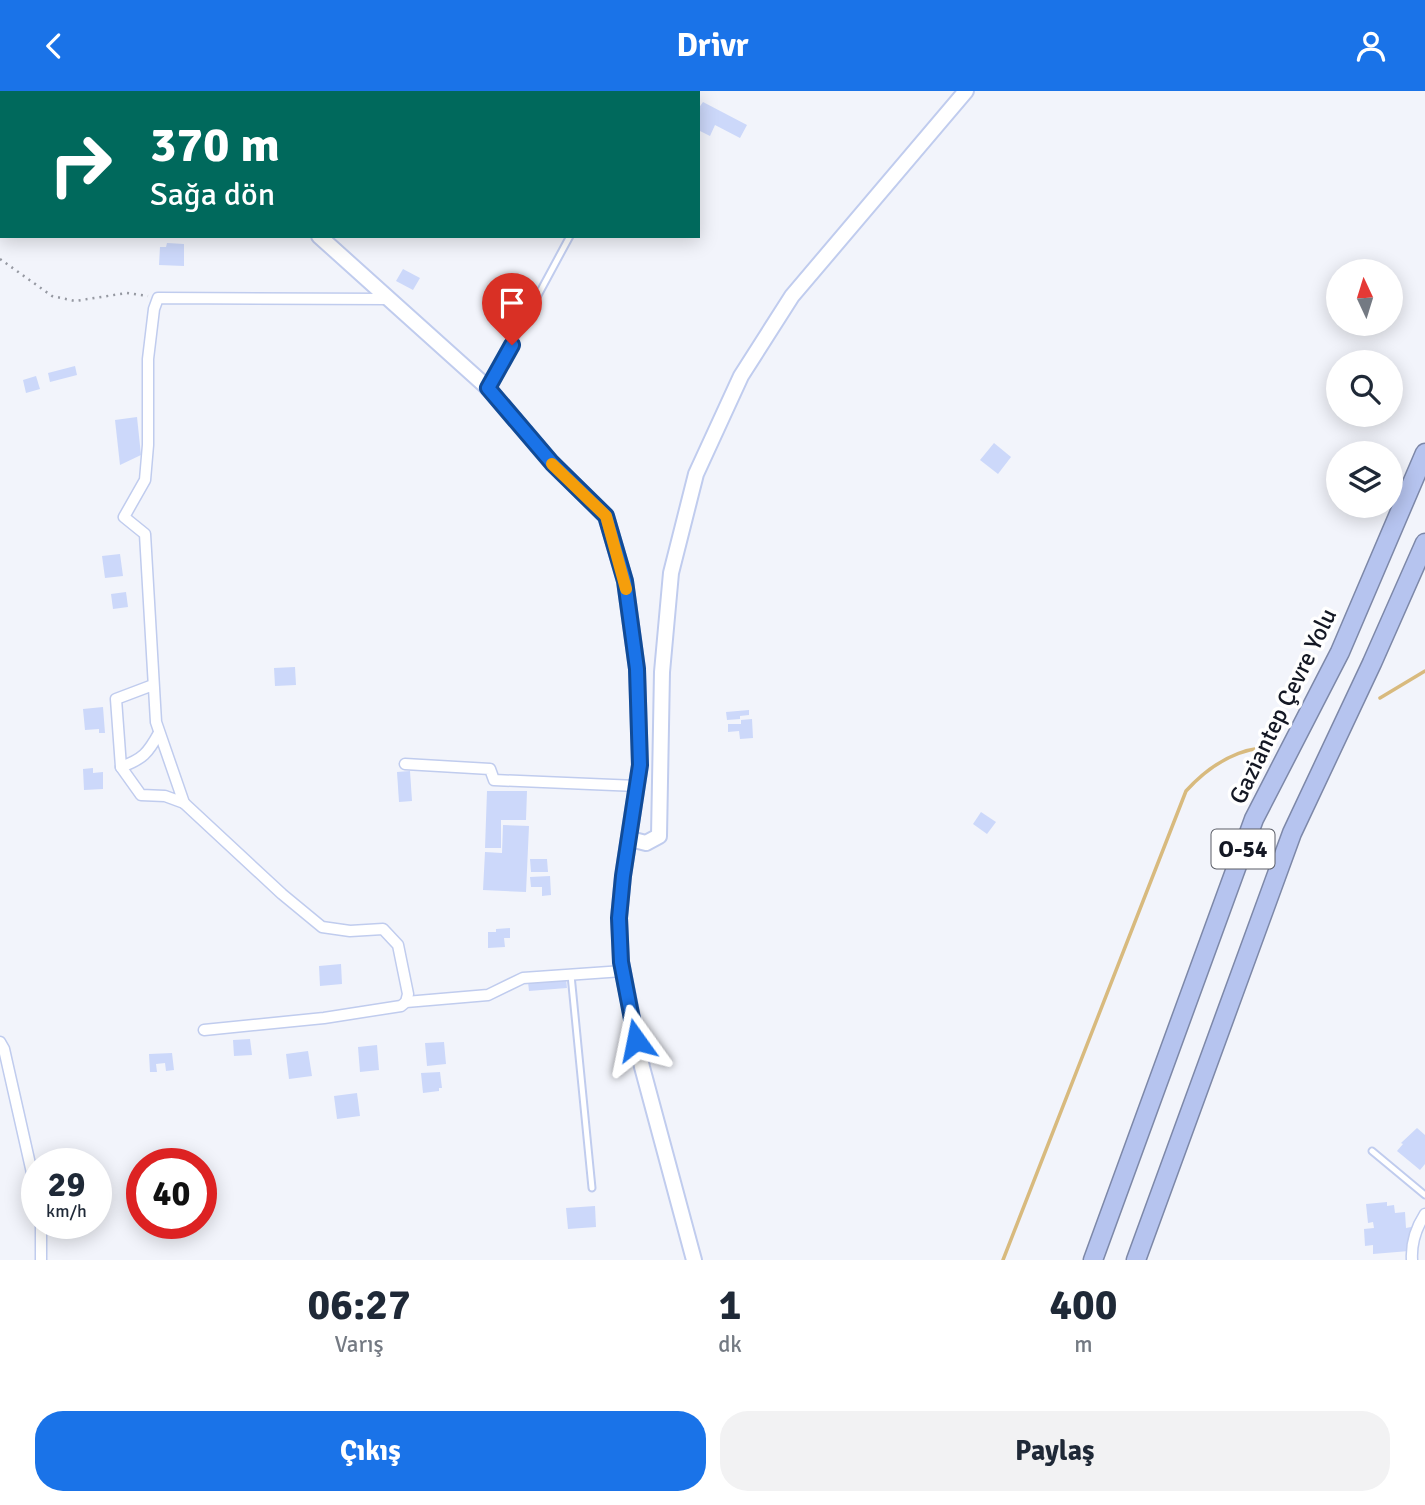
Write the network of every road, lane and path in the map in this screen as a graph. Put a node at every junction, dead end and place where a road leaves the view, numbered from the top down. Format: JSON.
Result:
{"nodes":[{"id":1,"x":966,"y":91,"type":"edge"},
{"id":2,"x":321,"y":238,"type":"edge"},
{"id":3,"x":339,"y":238,"type":"edge"},
{"id":4,"x":569,"y":238,"type":"edge"},
{"id":5,"x":333,"y":250,"type":"junction"},
{"id":6,"x":0,"y":259,"type":"edge"},
{"id":7,"x":158,"y":298,"type":"junction"},
{"id":8,"x":390,"y":299,"type":"junction"},
{"id":9,"x":488,"y":388,"type":"junction"},
{"id":10,"x":1425,"y":453,"type":"edge"},
{"id":11,"x":1425,"y":543,"type":"edge"},
{"id":12,"x":153,"y":685,"type":"junction"},
{"id":13,"x":159,"y":733,"type":"junction"},
{"id":14,"x":405,"y":764,"type":"dead end"},
{"id":15,"x":121,"y":767,"type":"junction"},
{"id":16,"x":637,"y":786,"type":"junction"},
{"id":17,"x":184,"y":803,"type":"junction"},
{"id":18,"x":630,"y":839,"type":"junction"},
{"id":19,"x":623,"y":971,"type":"junction"},
{"id":20,"x":571,"y":975,"type":"junction"},
{"id":21,"x":406,"y":1002,"type":"junction"},
{"id":22,"x":204,"y":1030,"type":"dead end"},
{"id":23,"x":0,"y":1042,"type":"edge"},
{"id":24,"x":26,"y":1148,"type":"edge"},
{"id":25,"x":1373,"y":1151,"type":"dead end"},
{"id":26,"x":592,"y":1188,"type":"dead end"},
{"id":27,"x":1425,"y":1195,"type":"edge"},
{"id":28,"x":1425,"y":1214,"type":"edge"},
{"id":29,"x":41,"y":1239,"type":"edge"},
{"id":30,"x":41,"y":1260,"type":"edge"},
{"id":31,"x":694,"y":1260,"type":"edge"},
{"id":32,"x":1093,"y":1260,"type":"edge"},
{"id":33,"x":1136,"y":1260,"type":"edge"},
{"id":34,"x":1412,"y":1260,"type":"edge"}],
"edges":[{"from":1,"to":18,"type":"street"},
{"from":2,"to":5,"type":"street"},
{"from":3,"to":5,"type":"street"},
{"from":4,"to":9,"type":"lane"},
{"from":5,"to":8,"type":"street"},
{"from":6,"to":7,"type":"path"},
{"from":7,"to":8,"type":"street"},
{"from":7,"to":12,"type":"street"},
{"from":8,"to":9,"type":"street"},
{"from":9,"to":16,"type":"street"},
{"from":10,"to":32,"type":"highway","name":"Gaziantep Çevre Yolu","number":"O-54"},
{"from":11,"to":33,"type":"highway","number":"O-54"},
{"from":12,"to":13,"type":"street"},
{"from":12,"to":15,"type":"street"},
{"from":13,"to":15,"type":"street"},
{"from":13,"to":17,"type":"street"},
{"from":14,"to":16,"type":"street"},
{"from":15,"to":17,"type":"street"},
{"from":16,"to":18,"type":"street"},
{"from":17,"to":21,"type":"street"},
{"from":18,"to":19,"type":"street"},
{"from":19,"to":20,"type":"street"},
{"from":19,"to":31,"type":"street"},
{"from":20,"to":21,"type":"street"},
{"from":20,"to":26,"type":"lane"},
{"from":21,"to":22,"type":"street"},
{"from":23,"to":24,"type":"street"},
{"from":25,"to":27,"type":"lane"},
{"from":28,"to":34,"type":"street"},
{"from":29,"to":30,"type":"street"}]}
